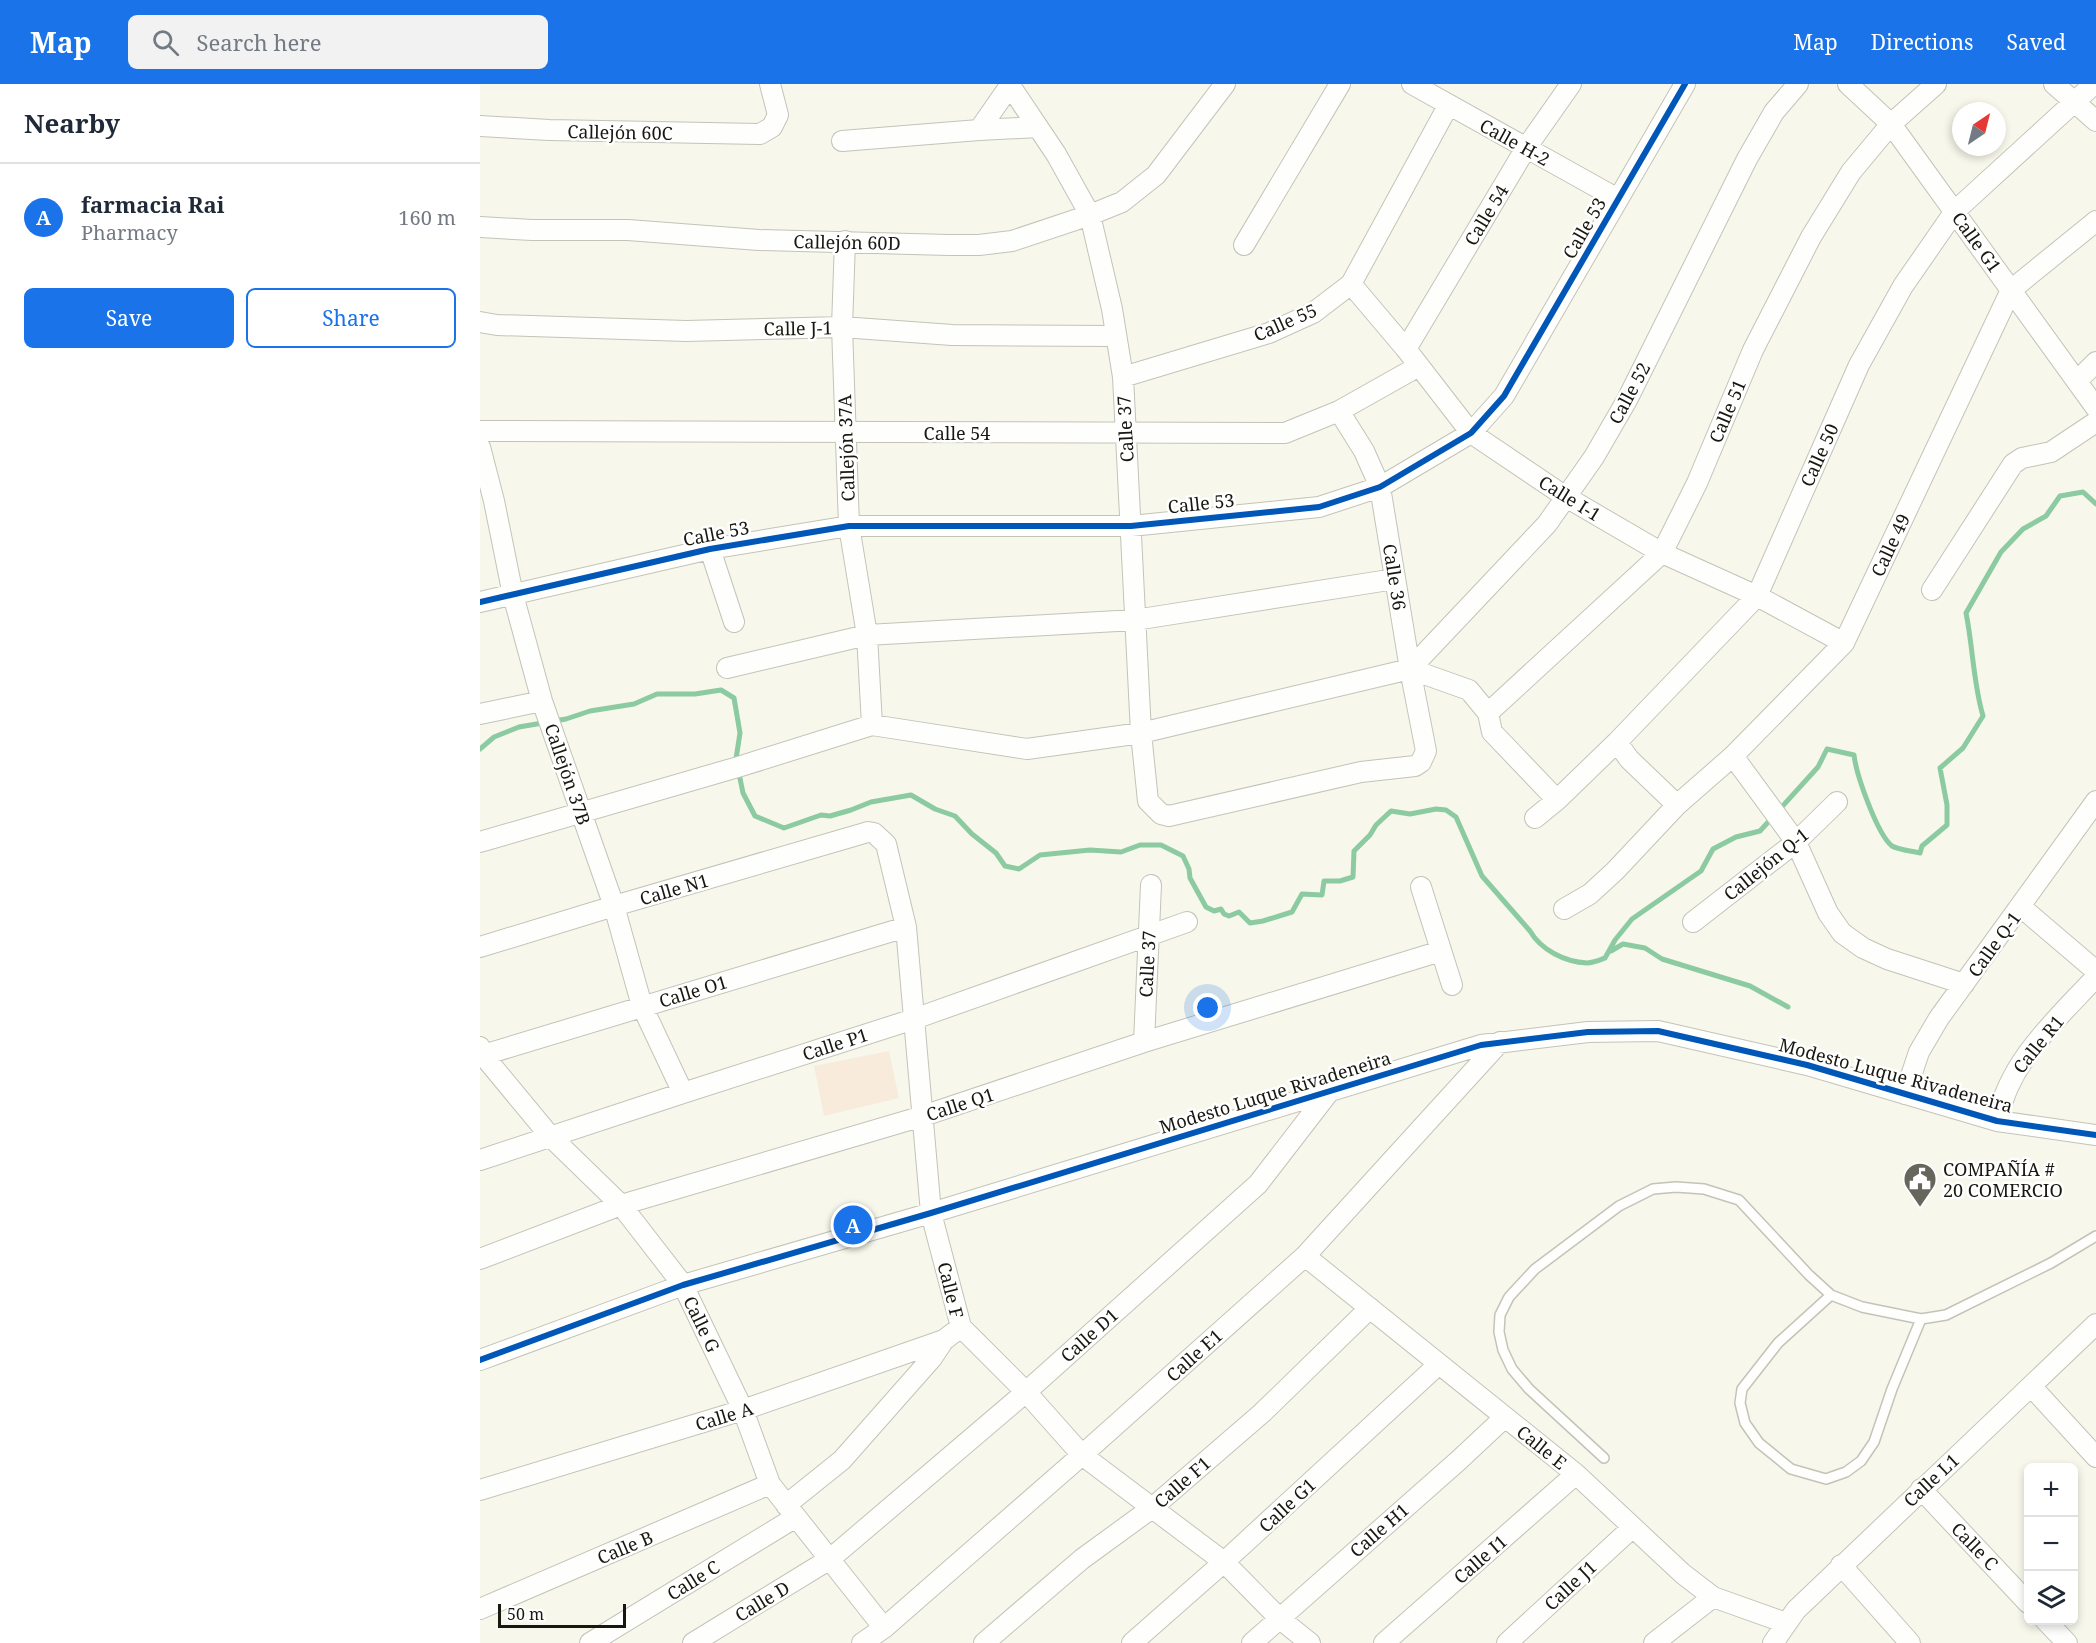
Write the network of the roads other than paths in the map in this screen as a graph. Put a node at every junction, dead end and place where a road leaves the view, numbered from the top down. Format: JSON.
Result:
{"nodes":[{"id":1,"x":770,"y":84,"type":"edge"},
{"id":2,"x":1010,"y":84,"type":"edge"},
{"id":3,"x":1225,"y":84,"type":"edge"},
{"id":4,"x":1340,"y":84,"type":"edge"},
{"id":5,"x":1412,"y":84,"type":"edge"},
{"id":6,"x":1571,"y":84,"type":"edge"},
{"id":7,"x":1684,"y":84,"type":"edge"},
{"id":8,"x":1798,"y":84,"type":"edge"},
{"id":9,"x":1848,"y":84,"type":"edge"},
{"id":10,"x":1936,"y":84,"type":"edge"},
{"id":11,"x":2054,"y":84,"type":"edge"},
{"id":12,"x":2094,"y":84,"type":"edge"},
{"id":13,"x":2074,"y":102,"type":"junction"},
{"id":14,"x":1448,"y":106,"type":"junction"},
{"id":15,"x":2096,"y":121,"type":"edge"},
{"id":16,"x":1891,"y":124,"type":"junction"},
{"id":17,"x":480,"y":126,"type":"edge"},
{"id":18,"x":1038,"y":127,"type":"junction"},
{"id":19,"x":979,"y":130,"type":"junction"},
{"id":20,"x":842,"y":141,"type":"dead end"},
{"id":21,"x":1526,"y":148,"type":"junction"},
{"id":22,"x":1618,"y":199,"type":"junction"},
{"id":23,"x":1955,"y":211,"type":"junction"},
{"id":24,"x":1090,"y":215,"type":"junction"},
{"id":25,"x":2096,"y":221,"type":"edge"},
{"id":26,"x":480,"y":227,"type":"edge"},
{"id":27,"x":845,"y":241,"type":"junction"},
{"id":28,"x":1244,"y":245,"type":"dead end"},
{"id":29,"x":1351,"y":284,"type":"junction"},
{"id":30,"x":2011,"y":290,"type":"junction"},
{"id":31,"x":480,"y":322,"type":"edge"},
{"id":32,"x":842,"y":327,"type":"junction"},
{"id":33,"x":1116,"y":336,"type":"junction"},
{"id":34,"x":1406,"y":350,"type":"junction"},
{"id":35,"x":2096,"y":362,"type":"edge"},
{"id":36,"x":1419,"y":366,"type":"junction"},
{"id":37,"x":1123,"y":377,"type":"junction"},
{"id":38,"x":2077,"y":381,"type":"junction"},
{"id":39,"x":2096,"y":408,"type":"edge"},
{"id":40,"x":1340,"y":411,"type":"junction"},
{"id":41,"x":2096,"y":423,"type":"edge"},
{"id":42,"x":480,"y":431,"type":"edge"},
{"id":43,"x":845,"y":432,"type":"junction"},
{"id":44,"x":1126,"y":433,"type":"junction"},
{"id":45,"x":1471,"y":433,"type":"junction"},
{"id":46,"x":480,"y":447,"type":"edge"},
{"id":47,"x":1380,"y":487,"type":"junction"},
{"id":48,"x":1566,"y":497,"type":"junction"},
{"id":49,"x":487,"y":502,"type":"edge"},
{"id":50,"x":849,"y":526,"type":"junction"},
{"id":51,"x":1131,"y":526,"type":"junction"},
{"id":52,"x":710,"y":549,"type":"junction"},
{"id":53,"x":1662,"y":553,"type":"junction"},
{"id":54,"x":1395,"y":579,"type":"junction"},
{"id":55,"x":1932,"y":590,"type":"dead end"},
{"id":56,"x":513,"y":595,"type":"junction"},
{"id":57,"x":1757,"y":596,"type":"junction"},
{"id":58,"x":480,"y":602,"type":"edge"},
{"id":59,"x":1135,"y":620,"type":"junction"},
{"id":60,"x":734,"y":622,"type":"dead end"},
{"id":61,"x":867,"y":635,"type":"junction"},
{"id":62,"x":1844,"y":644,"type":"junction"},
{"id":63,"x":727,"y":668,"type":"dead end"},
{"id":64,"x":1410,"y":669,"type":"junction"},
{"id":65,"x":543,"y":701,"type":"junction"},
{"id":66,"x":1488,"y":713,"type":"junction"},
{"id":67,"x":480,"y":714,"type":"edge"},
{"id":68,"x":872,"y":726,"type":"junction"},
{"id":69,"x":1141,"y":733,"type":"junction"},
{"id":70,"x":1617,"y":742,"type":"junction"},
{"id":71,"x":1734,"y":756,"type":"junction"},
{"id":72,"x":1557,"y":800,"type":"junction"},
{"id":73,"x":1148,"y":801,"type":"joint"},
{"id":74,"x":2096,"y":801,"type":"edge"},
{"id":75,"x":1837,"y":802,"type":"dead end"},
{"id":76,"x":1677,"y":805,"type":"junction"},
{"id":77,"x":581,"y":812,"type":"junction"},
{"id":78,"x":1535,"y":818,"type":"dead end"},
{"id":79,"x":868,"y":832,"type":"joint"},
{"id":80,"x":480,"y":842,"type":"edge"},
{"id":81,"x":1796,"y":842,"type":"junction"},
{"id":82,"x":1151,"y":885,"type":"dead end"},
{"id":83,"x":1421,"y":887,"type":"dead end"},
{"id":84,"x":614,"y":906,"type":"junction"},
{"id":85,"x":2020,"y":907,"type":"junction"},
{"id":86,"x":1564,"y":909,"type":"dead end"},
{"id":87,"x":1187,"y":922,"type":"dead end"},
{"id":88,"x":1693,"y":922,"type":"dead end"},
{"id":89,"x":906,"y":927,"type":"junction"},
{"id":90,"x":1148,"y":935,"type":"junction"},
{"id":91,"x":480,"y":947,"type":"edge"},
{"id":92,"x":1441,"y":951,"type":"junction"},
{"id":93,"x":2096,"y":971,"type":"edge"},
{"id":94,"x":2096,"y":977,"type":"edge"},
{"id":95,"x":1964,"y":984,"type":"junction"},
{"id":96,"x":1452,"y":985,"type":"dead end"},
{"id":97,"x":642,"y":1006,"type":"junction"},
{"id":98,"x":914,"y":1019,"type":"junction"},
{"id":99,"x":1500,"y":1041,"type":"junction"},
{"id":100,"x":1144,"y":1042,"type":"junction"},
{"id":101,"x":481,"y":1053,"type":"edge"},
{"id":102,"x":1329,"y":1092,"type":"junction"},
{"id":103,"x":683,"y":1093,"type":"junction"},
{"id":104,"x":1905,"y":1094,"type":"junction"},
{"id":105,"x":923,"y":1116,"type":"junction"},
{"id":106,"x":1997,"y":1121,"type":"junction"},
{"id":107,"x":2096,"y":1135,"type":"edge"},
{"id":108,"x":550,"y":1136,"type":"junction"},
{"id":109,"x":480,"y":1160,"type":"edge"},
{"id":110,"x":621,"y":1205,"type":"junction"},
{"id":111,"x":931,"y":1213,"type":"junction"},
{"id":112,"x":2096,"y":1236,"type":"edge"},
{"id":113,"x":1305,"y":1256,"type":"junction"},
{"id":114,"x":480,"y":1259,"type":"edge"},
{"id":115,"x":683,"y":1285,"type":"junction"},
{"id":116,"x":1832,"y":1295,"type":"junction"},
{"id":117,"x":1370,"y":1308,"type":"junction"},
{"id":118,"x":1921,"y":1319,"type":"junction"},
{"id":119,"x":2096,"y":1324,"type":"edge"},
{"id":120,"x":961,"y":1327,"type":"junction"},
{"id":121,"x":944,"y":1340,"type":"junction"},
{"id":122,"x":480,"y":1360,"type":"edge"},
{"id":123,"x":1439,"y":1364,"type":"junction"},
{"id":124,"x":2031,"y":1386,"type":"junction"},
{"id":125,"x":1026,"y":1392,"type":"junction"},
{"id":126,"x":743,"y":1410,"type":"junction"},
{"id":127,"x":1505,"y":1417,"type":"junction"},
{"id":128,"x":1082,"y":1455,"type":"junction"},
{"id":129,"x":2096,"y":1457,"type":"edge"},
{"id":130,"x":1604,"y":1458,"type":"dead end"},
{"id":131,"x":1576,"y":1474,"type":"junction"},
{"id":132,"x":770,"y":1484,"type":"junction"},
{"id":133,"x":1921,"y":1489,"type":"junction"},
{"id":134,"x":480,"y":1490,"type":"edge"},
{"id":135,"x":1152,"y":1508,"type":"junction"},
{"id":136,"x":791,"y":1511,"type":"junction"},
{"id":137,"x":1632,"y":1528,"type":"junction"},
{"id":138,"x":830,"y":1559,"type":"junction"},
{"id":139,"x":1224,"y":1562,"type":"junction"},
{"id":140,"x":1841,"y":1564,"type":"junction"},
{"id":141,"x":1713,"y":1597,"type":"junction"},
{"id":142,"x":2024,"y":1599,"type":"edge"},
{"id":143,"x":482,"y":1602,"type":"edge"},
{"id":144,"x":1279,"y":1618,"type":"junction"},
{"id":145,"x":1786,"y":1623,"type":"junction"},
{"id":146,"x":2050,"y":1625,"type":"edge"},
{"id":147,"x":884,"y":1628,"type":"junction"},
{"id":148,"x":590,"y":1643,"type":"edge"},
{"id":149,"x":693,"y":1643,"type":"edge"},
{"id":150,"x":862,"y":1643,"type":"edge"},
{"id":151,"x":984,"y":1643,"type":"edge"},
{"id":152,"x":1132,"y":1643,"type":"edge"},
{"id":153,"x":1252,"y":1643,"type":"edge"},
{"id":154,"x":1310,"y":1643,"type":"edge"},
{"id":155,"x":1384,"y":1643,"type":"edge"},
{"id":156,"x":1508,"y":1643,"type":"edge"},
{"id":157,"x":1654,"y":1643,"type":"edge"},
{"id":158,"x":1773,"y":1643,"type":"edge"},
{"id":159,"x":1910,"y":1643,"type":"edge"},
{"id":160,"x":2067,"y":1643,"type":"edge"}],
"edges":[{"from":1,"to":17,"type":"street","name":"Callejón 60C"},
{"from":2,"to":18,"type":"street","name":"Calle 37"},
{"from":2,"to":19,"type":"street"},
{"from":3,"to":24,"type":"street","name":"Callejón 60D"},
{"from":4,"to":28,"type":"street"},
{"from":5,"to":14,"type":"street","name":"Calle H-2"},
{"from":6,"to":21,"type":"street","name":"Calle 54"},
{"from":7,"to":22,"type":"street","name":"Calle 53"},
{"from":8,"to":48,"type":"street","name":"Calle 52"},
{"from":9,"to":16,"type":"street","name":"Calle G1"},
{"from":10,"to":16,"type":"street","name":"Calle 51"},
{"from":11,"to":13,"type":"street"},
{"from":12,"to":13,"type":"street","name":"Calle 50"},
{"from":13,"to":15,"type":"street"},
{"from":13,"to":23,"type":"street","name":"Calle 50"},
{"from":14,"to":21,"type":"street","name":"Calle H-2"},
{"from":14,"to":29,"type":"street","name":"Calle 55"},
{"from":16,"to":23,"type":"street","name":"Calle G1"},
{"from":16,"to":53,"type":"street","name":"Calle 51"},
{"from":18,"to":19,"type":"street"},
{"from":18,"to":24,"type":"street","name":"Calle 37"},
{"from":19,"to":20,"type":"street"},
{"from":21,"to":22,"type":"street","name":"Calle H-2"},
{"from":21,"to":34,"type":"street","name":"Calle 54"},
{"from":22,"to":45,"type":"street","name":"Calle 53"},
{"from":23,"to":30,"type":"street","name":"Calle G1"},
{"from":23,"to":57,"type":"street","name":"Calle 50"},
{"from":24,"to":27,"type":"street","name":"Callejón 60D"},
{"from":24,"to":33,"type":"street","name":"Calle 37"},
{"from":25,"to":30,"type":"street","name":"Calle 49"},
{"from":26,"to":27,"type":"street","name":"Callejón 60D"},
{"from":27,"to":32,"type":"street","name":"Callejón 37A"},
{"from":29,"to":34,"type":"street","name":"Calle I-1"},
{"from":29,"to":37,"type":"street","name":"Calle 55"},
{"from":30,"to":38,"type":"street","name":"Calle G1"},
{"from":30,"to":62,"type":"street","name":"Calle 49"},
{"from":31,"to":32,"type":"street","name":"Calle J-1"},
{"from":32,"to":33,"type":"street","name":"Calle J-1"},
{"from":32,"to":43,"type":"street","name":"Callejón 37A"},
{"from":33,"to":37,"type":"street","name":"Calle 37"},
{"from":34,"to":36,"type":"street","name":"Calle I-1"},
{"from":35,"to":38,"type":"street"},
{"from":36,"to":40,"type":"street","name":"Calle 54"},
{"from":36,"to":45,"type":"street","name":"Calle I-1"},
{"from":37,"to":44,"type":"street","name":"Calle 37"},
{"from":38,"to":39,"type":"street","name":"Calle G1"},
{"from":40,"to":44,"type":"street","name":"Calle 54"},
{"from":40,"to":47,"type":"street","name":"Calle 36"},
{"from":41,"to":55,"type":"street"},
{"from":42,"to":43,"type":"street","name":"Calle 54"},
{"from":43,"to":44,"type":"street","name":"Calle 54"},
{"from":43,"to":50,"type":"street","name":"Callejón 37A"},
{"from":44,"to":51,"type":"street","name":"Calle 37"},
{"from":45,"to":47,"type":"street","name":"Calle 53"},
{"from":45,"to":48,"type":"street","name":"Calle I-1"},
{"from":46,"to":49,"type":"street","name":"Callejón 37B"},
{"from":47,"to":51,"type":"street","name":"Calle 53"},
{"from":47,"to":54,"type":"street","name":"Calle 36"},
{"from":48,"to":53,"type":"street","name":"Calle I-1"},
{"from":48,"to":64,"type":"street","name":"Calle 52"},
{"from":49,"to":56,"type":"street","name":"Callejón 37B"},
{"from":50,"to":51,"type":"street","name":"Calle 53"},
{"from":50,"to":52,"type":"street","name":"Calle 53"},
{"from":50,"to":61,"type":"street","name":"Callejón 37A"},
{"from":51,"to":59,"type":"street","name":"Calle 37"},
{"from":52,"to":56,"type":"street","name":"Calle 53"},
{"from":52,"to":60,"type":"street"},
{"from":53,"to":57,"type":"street","name":"Calle I-1"},
{"from":53,"to":66,"type":"street","name":"Calle 51"},
{"from":54,"to":59,"type":"street"},
{"from":54,"to":64,"type":"street","name":"Calle 36"},
{"from":56,"to":58,"type":"street","name":"Calle 53"},
{"from":56,"to":65,"type":"street","name":"Callejón 37B"},
{"from":57,"to":62,"type":"street","name":"Calle I-1"},
{"from":57,"to":70,"type":"street","name":"Calle 50"},
{"from":59,"to":61,"type":"street"},
{"from":59,"to":69,"type":"street","name":"Calle 37"},
{"from":61,"to":63,"type":"street"},
{"from":61,"to":68,"type":"street","name":"Callejón 37A"},
{"from":62,"to":71,"type":"street","name":"Calle 49"},
{"from":64,"to":66,"type":"street"},
{"from":64,"to":69,"type":"street"},
{"from":64,"to":73,"type":"street","name":"Calle 36"},
{"from":65,"to":67,"type":"street"},
{"from":65,"to":77,"type":"street","name":"Callejón 37B"},
{"from":66,"to":72,"type":"street"},
{"from":68,"to":69,"type":"street"},
{"from":68,"to":77,"type":"street"},
{"from":69,"to":73,"type":"street","name":"Calle 37"},
{"from":70,"to":72,"type":"street","name":"Calle 50"},
{"from":70,"to":76,"type":"street"},
{"from":71,"to":76,"type":"street","name":"Calle 49"},
{"from":71,"to":81,"type":"street"},
{"from":72,"to":78,"type":"street","name":"Calle 50"},
{"from":74,"to":85,"type":"street","name":"Calle Q-1"},
{"from":75,"to":81,"type":"street","name":"Callejón Q-1"},
{"from":76,"to":86,"type":"street","name":"Calle 49"},
{"from":77,"to":80,"type":"street"},
{"from":77,"to":84,"type":"street","name":"Callejón 37B"},
{"from":79,"to":84,"type":"street","name":"Calle N1"},
{"from":79,"to":89,"type":"street","name":"Calle F"},
{"from":81,"to":88,"type":"street","name":"Callejón Q-1"},
{"from":81,"to":95,"type":"street"},
{"from":82,"to":90,"type":"street","name":"Calle 37"},
{"from":83,"to":92,"type":"street"},
{"from":84,"to":91,"type":"street","name":"Calle N1"},
{"from":84,"to":97,"type":"street","name":"Callejón 37B"},
{"from":85,"to":93,"type":"street"},
{"from":85,"to":95,"type":"street","name":"Calle Q-1"},
{"from":87,"to":90,"type":"street","name":"Calle P1"},
{"from":89,"to":97,"type":"street","name":"Calle O1"},
{"from":89,"to":98,"type":"street","name":"Calle F"},
{"from":90,"to":98,"type":"street","name":"Calle P1"},
{"from":90,"to":100,"type":"street","name":"Calle 37"},
{"from":92,"to":96,"type":"street"},
{"from":92,"to":100,"type":"street","name":"Calle Q1"},
{"from":94,"to":106,"type":"street","name":"Calle R1"},
{"from":95,"to":104,"type":"street","name":"Calle Q-1"},
{"from":97,"to":101,"type":"street","name":"Calle O1"},
{"from":97,"to":103,"type":"street","name":"Callejón 37B"},
{"from":98,"to":103,"type":"street","name":"Calle P1"},
{"from":98,"to":105,"type":"street","name":"Calle F"},
{"from":99,"to":102,"type":"street","name":"Modesto Luque Rivadeneira"},
{"from":99,"to":104,"type":"street","name":"Modesto Luque Rivadeneira"},
{"from":99,"to":113,"type":"street","name":"Calle E1"},
{"from":100,"to":105,"type":"street","name":"Calle Q1"},
{"from":101,"to":108,"type":"street","name":"Calle G"},
{"from":102,"to":111,"type":"street","name":"Modesto Luque Rivadeneira"},
{"from":102,"to":125,"type":"street","name":"Calle D1"},
{"from":103,"to":108,"type":"street","name":"Calle P1"},
{"from":104,"to":106,"type":"street","name":"Modesto Luque Rivadeneira"},
{"from":105,"to":110,"type":"street","name":"Calle Q1"},
{"from":105,"to":111,"type":"street","name":"Calle F"},
{"from":106,"to":107,"type":"street","name":"Modesto Luque Rivadeneira"},
{"from":108,"to":109,"type":"street","name":"Calle P1"},
{"from":108,"to":110,"type":"street","name":"Calle G"},
{"from":110,"to":114,"type":"street","name":"Calle Q1"},
{"from":110,"to":115,"type":"street","name":"Calle G"},
{"from":111,"to":115,"type":"street","name":"Modesto Luque Rivadeneira"},
{"from":111,"to":120,"type":"street","name":"Calle F"},
{"from":112,"to":118,"type":"lane"},
{"from":113,"to":117,"type":"street","name":"Calle E"},
{"from":113,"to":128,"type":"street","name":"Calle E1"},
{"from":115,"to":122,"type":"street","name":"Modesto Luque Rivadeneira"},
{"from":115,"to":126,"type":"street","name":"Calle G"},
{"from":116,"to":118,"type":"lane"},
{"from":116,"to":118,"type":"lane"},
{"from":116,"to":130,"type":"lane"},
{"from":117,"to":123,"type":"street","name":"Calle E"},
{"from":117,"to":135,"type":"street","name":"Calle F1"},
{"from":119,"to":124,"type":"street","name":"Calle L1"},
{"from":120,"to":121,"type":"street","name":"Calle A"},
{"from":120,"to":125,"type":"street","name":"Calle F"},
{"from":121,"to":126,"type":"street","name":"Calle A"},
{"from":121,"to":136,"type":"street","name":"Calle C"},
{"from":123,"to":127,"type":"street","name":"Calle E"},
{"from":123,"to":139,"type":"street","name":"Calle G1"},
{"from":124,"to":129,"type":"street"},
{"from":124,"to":133,"type":"street","name":"Calle L1"},
{"from":125,"to":128,"type":"street","name":"Calle F"},
{"from":125,"to":138,"type":"street","name":"Calle D1"},
{"from":126,"to":132,"type":"street","name":"Calle G"},
{"from":126,"to":134,"type":"street","name":"Calle A"},
{"from":127,"to":131,"type":"street","name":"Calle E"},
{"from":127,"to":144,"type":"street","name":"Calle H1"},
{"from":128,"to":135,"type":"street","name":"Calle F"},
{"from":128,"to":147,"type":"street","name":"Calle E1"},
{"from":131,"to":137,"type":"street","name":"Calle E"},
{"from":131,"to":155,"type":"street","name":"Calle I1"},
{"from":132,"to":136,"type":"street","name":"Calle G"},
{"from":132,"to":143,"type":"street","name":"Calle B"},
{"from":133,"to":140,"type":"street","name":"Calle L1"},
{"from":133,"to":142,"type":"street","name":"Calle C"},
{"from":135,"to":139,"type":"street","name":"Calle F"},
{"from":135,"to":151,"type":"street","name":"Calle F1"},
{"from":136,"to":138,"type":"street","name":"Calle G"},
{"from":136,"to":148,"type":"street","name":"Calle C"},
{"from":137,"to":141,"type":"street","name":"Calle E"},
{"from":137,"to":156,"type":"street","name":"Calle J1"},
{"from":138,"to":147,"type":"street","name":"Calle G"},
{"from":138,"to":149,"type":"street","name":"Calle D"},
{"from":139,"to":144,"type":"street","name":"Calle F"},
{"from":139,"to":152,"type":"street","name":"Calle G1"},
{"from":140,"to":145,"type":"street","name":"Calle L1"},
{"from":140,"to":159,"type":"street"},
{"from":141,"to":145,"type":"street","name":"Calle E"},
{"from":141,"to":157,"type":"street"},
{"from":144,"to":153,"type":"street","name":"Calle H1"},
{"from":144,"to":154,"type":"street","name":"Calle F"},
{"from":145,"to":158,"type":"street","name":"Calle L1"},
{"from":146,"to":160,"type":"street"},
{"from":147,"to":150,"type":"street","name":"Calle E1"}]}
